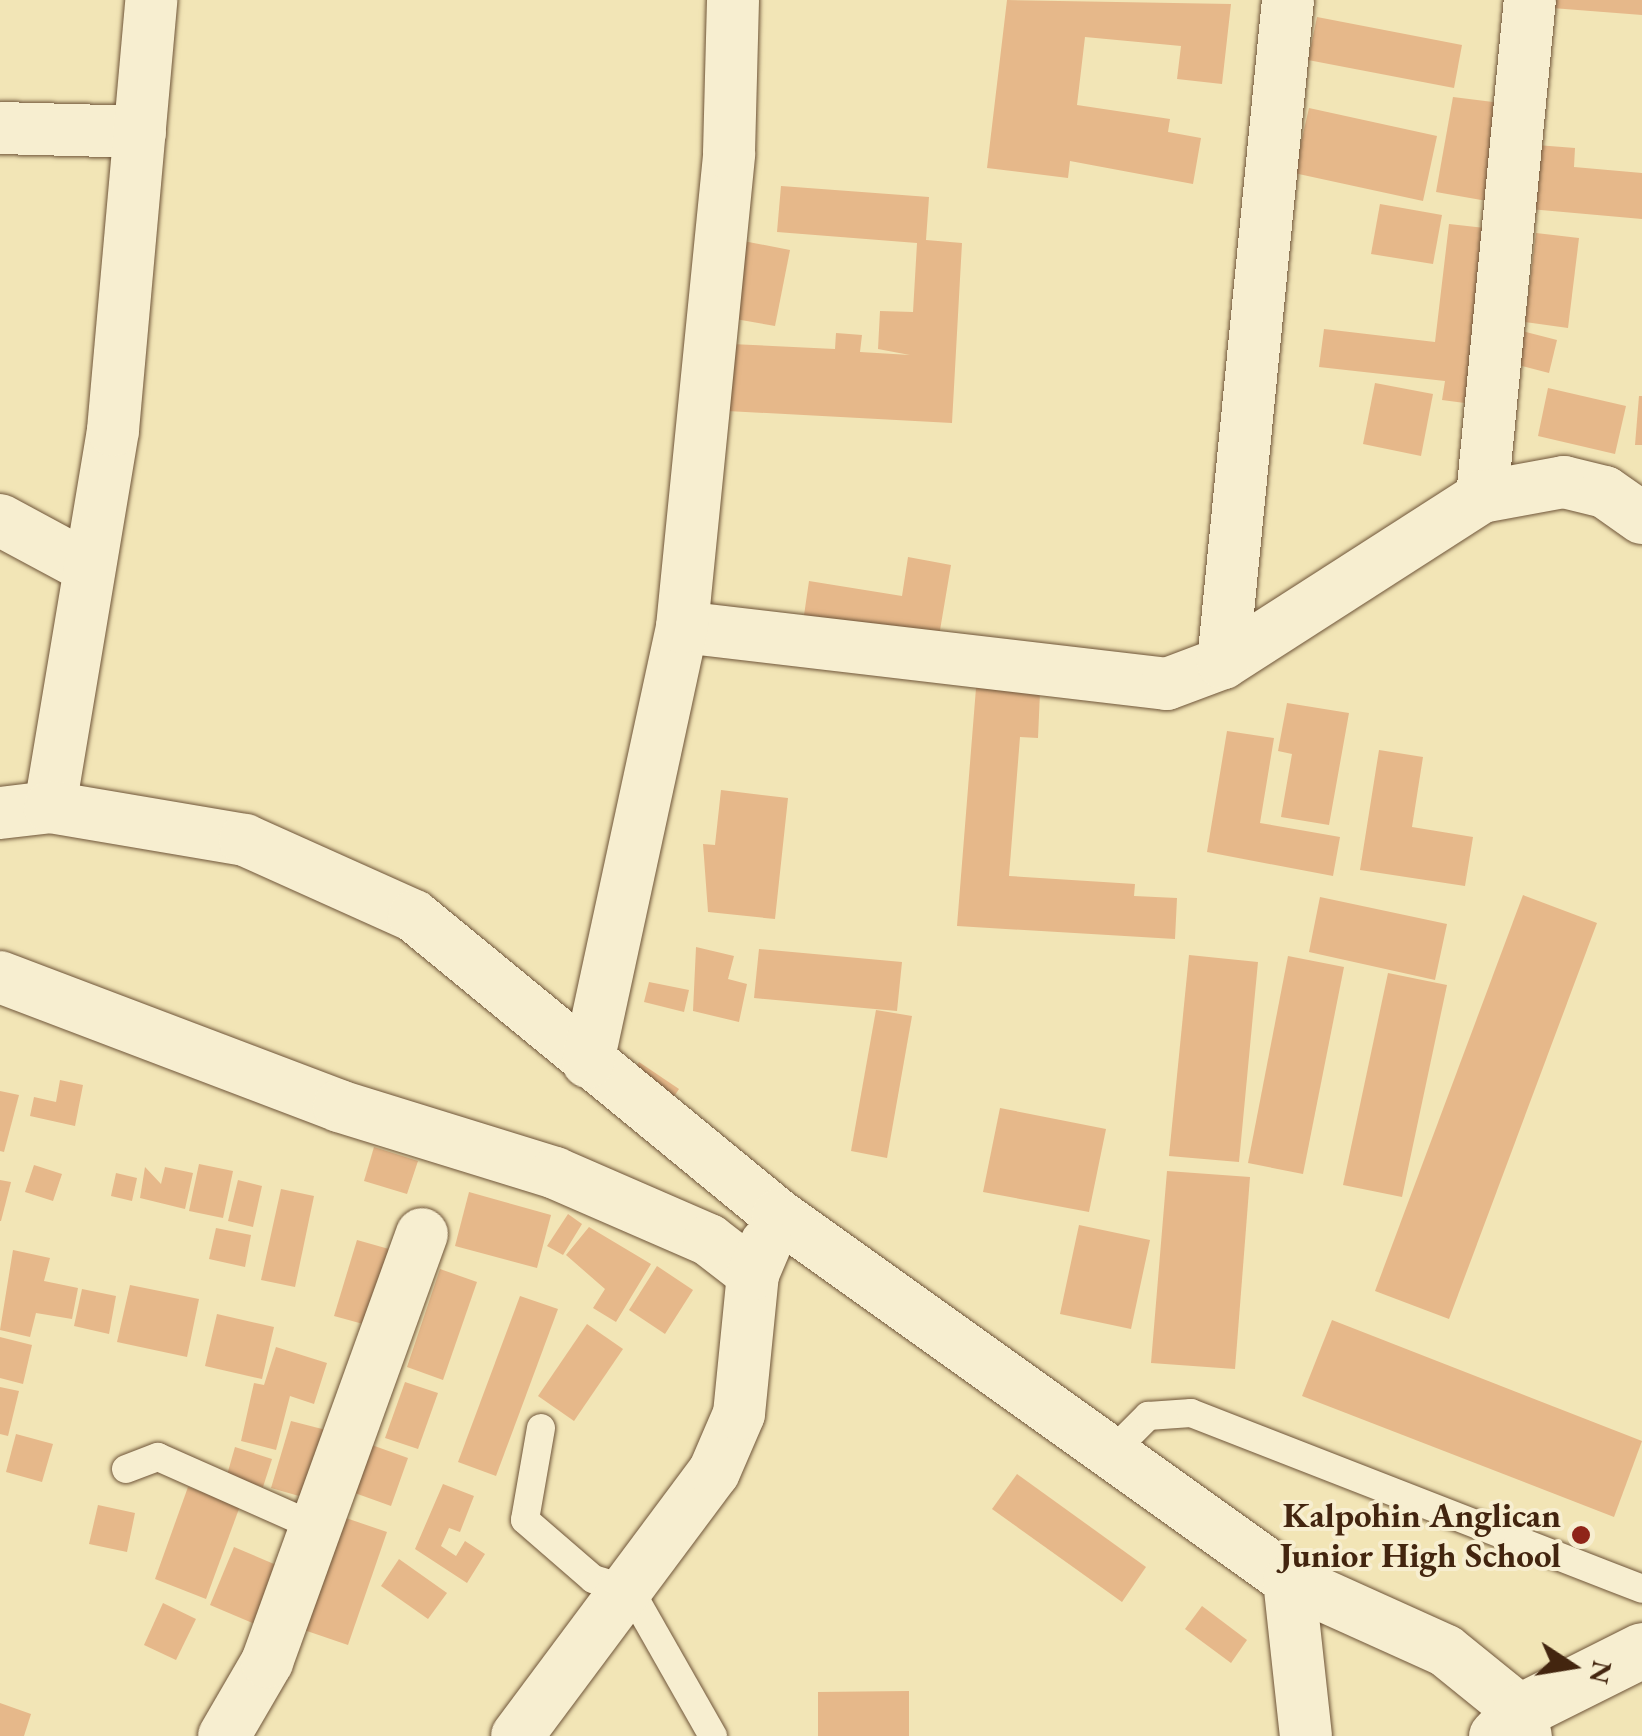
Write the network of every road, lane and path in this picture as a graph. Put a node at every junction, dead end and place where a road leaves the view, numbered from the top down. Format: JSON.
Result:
{"nodes":[{"id":1,"x":151,"y":0,"type":"edge"},
{"id":2,"x":733,"y":0,"type":"edge"},
{"id":3,"x":1288,"y":0,"type":"edge"},
{"id":4,"x":1530,"y":0,"type":"edge"},
{"id":5,"x":0,"y":128,"type":"edge"},
{"id":6,"x":140,"y":132,"type":"junction"},
{"id":7,"x":1482,"y":497,"type":"junction"},
{"id":8,"x":1642,"y":518,"type":"edge"},
{"id":9,"x":0,"y":520,"type":"edge"},
{"id":10,"x":89,"y":568,"type":"junction"},
{"id":11,"x":682,"y":627,"type":"junction"},
{"id":12,"x":1224,"y":663,"type":"junction"},
{"id":13,"x":25,"y":810,"type":"edge"},
{"id":14,"x":0,"y":976,"type":"edge"},
{"id":15,"x":588,"y":1062,"type":"junction"},
{"id":16,"x":778,"y":1215,"type":"junction"},
{"id":17,"x":422,"y":1234,"type":"dead end"},
{"id":18,"x":753,"y":1274,"type":"junction"},
{"id":19,"x":541,"y":1428,"type":"dead end"},
{"id":20,"x":1115,"y":1449,"type":"junction"},
{"id":21,"x":126,"y":1469,"type":"dead end"},
{"id":22,"x":316,"y":1527,"type":"junction"},
{"id":23,"x":1289,"y":1580,"type":"junction"},
{"id":24,"x":1642,"y":1589,"type":"edge"},
{"id":25,"x":630,"y":1590,"type":"junction"},
{"id":26,"x":1642,"y":1650,"type":"edge"},
{"id":27,"x":1514,"y":1728,"type":"edge"},
{"id":28,"x":224,"y":1736,"type":"edge"},
{"id":29,"x":517,"y":1736,"type":"edge"},
{"id":30,"x":714,"y":1736,"type":"edge"},
{"id":31,"x":1306,"y":1736,"type":"edge"}],
"edges":[{"from":1,"to":6,"type":"street"},
{"from":2,"to":11,"type":"street"},
{"from":3,"to":12,"type":"street"},
{"from":4,"to":7,"type":"street"},
{"from":5,"to":6,"type":"street"},
{"from":6,"to":10,"type":"street"},
{"from":7,"to":8,"type":"street"},
{"from":7,"to":12,"type":"street"},
{"from":9,"to":10,"type":"street"},
{"from":10,"to":13,"type":"street"},
{"from":11,"to":12,"type":"street"},
{"from":11,"to":15,"type":"street"},
{"from":13,"to":15,"type":"street"},
{"from":14,"to":18,"type":"street"},
{"from":15,"to":16,"type":"street"},
{"from":16,"to":18,"type":"street"},
{"from":16,"to":20,"type":"street"},
{"from":17,"to":22,"type":"street"},
{"from":18,"to":25,"type":"street"},
{"from":19,"to":25,"type":"lane"},
{"from":20,"to":23,"type":"street"},
{"from":20,"to":24,"type":"lane"},
{"from":21,"to":22,"type":"lane"},
{"from":22,"to":28,"type":"street"},
{"from":23,"to":27,"type":"street"},
{"from":23,"to":31,"type":"street"},
{"from":25,"to":29,"type":"street"},
{"from":25,"to":30,"type":"lane"},
{"from":26,"to":27,"type":"street"}]}
